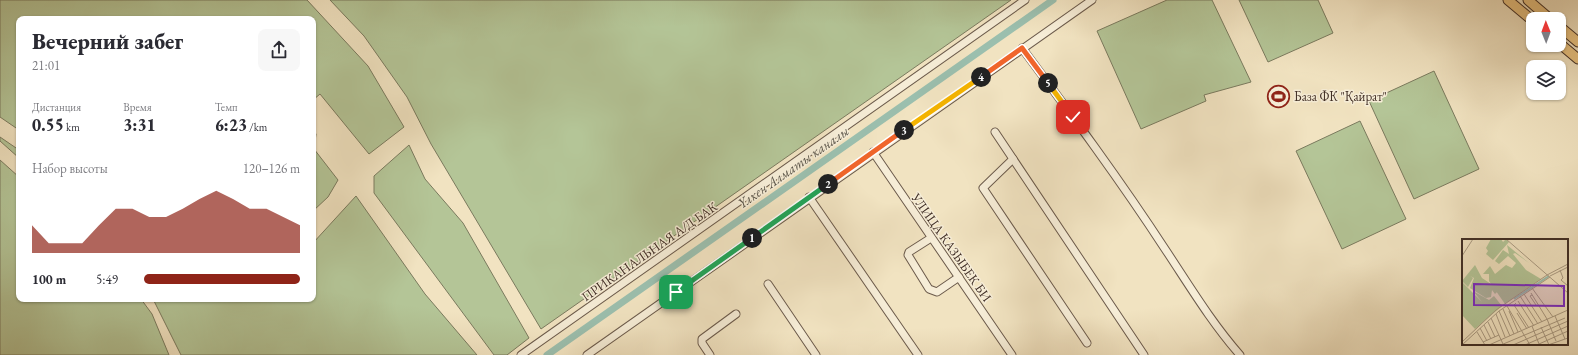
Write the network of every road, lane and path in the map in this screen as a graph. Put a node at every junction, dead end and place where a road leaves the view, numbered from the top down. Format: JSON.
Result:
{"nodes":[{"id":1,"x":1025,"y":0,"type":"edge"},
{"id":2,"x":1092,"y":0,"type":"edge"},
{"id":3,"x":1508,"y":0,"type":"edge"},
{"id":4,"x":1528,"y":0,"type":"edge"},
{"id":5,"x":1542,"y":12,"type":"edge"},
{"id":6,"x":1526,"y":15,"type":"edge"},
{"id":7,"x":1566,"y":32,"type":"edge"},
{"id":8,"x":1578,"y":42,"type":"edge"},
{"id":9,"x":1022,"y":48,"type":"junction"},
{"id":10,"x":1566,"y":49,"type":"edge"},
{"id":11,"x":1578,"y":59,"type":"edge"},
{"id":12,"x":995,"y":132,"type":"dead end"},
{"id":13,"x":873,"y":152,"type":"junction"},
{"id":14,"x":1013,"y":159,"type":"junction"},
{"id":15,"x":809,"y":197,"type":"junction"},
{"id":16,"x":931,"y":238,"type":"junction"},
{"id":17,"x":958,"y":277,"type":"junction"},
{"id":18,"x":768,"y":284,"type":"dead end"},
{"id":19,"x":736,"y":314,"type":"dead end"},
{"id":20,"x":1087,"y":343,"type":"dead end"},
{"id":21,"x":521,"y":355,"type":"edge"},
{"id":22,"x":587,"y":355,"type":"edge"},
{"id":23,"x":710,"y":355,"type":"edge"},
{"id":24,"x":816,"y":355,"type":"edge"},
{"id":25,"x":918,"y":355,"type":"edge"},
{"id":26,"x":1012,"y":355,"type":"edge"},
{"id":27,"x":1144,"y":355,"type":"edge"},
{"id":28,"x":1240,"y":355,"type":"edge"}],
"edges":[{"from":1,"to":21,"type":"street","name":"ПРИКАНАЛЬНАЯ А/Д БАК"},
{"from":2,"to":9,"type":"street"},
{"from":3,"to":6,"type":"main road"},
{"from":4,"to":5,"type":"main road"},
{"from":7,"to":8,"type":"main road"},
{"from":9,"to":13,"type":"street"},
{"from":9,"to":28,"type":"street"},
{"from":10,"to":11,"type":"main road"},
{"from":12,"to":14,"type":"street"},
{"from":13,"to":15,"type":"street"},
{"from":13,"to":16,"type":"street","name":"УЛИЦА КАЗЫБЕК БИ"},
{"from":14,"to":20,"type":"street"},
{"from":14,"to":27,"type":"street"},
{"from":15,"to":22,"type":"street"},
{"from":15,"to":25,"type":"street"},
{"from":16,"to":17,"type":"street","name":"УЛИЦА КАЗЫБЕК БИ"},
{"from":16,"to":17,"type":"street"},
{"from":17,"to":26,"type":"street","name":"УЛИЦА КАЗЫБЕК БИ"},
{"from":18,"to":24,"type":"street"},
{"from":19,"to":23,"type":"street"}]}
